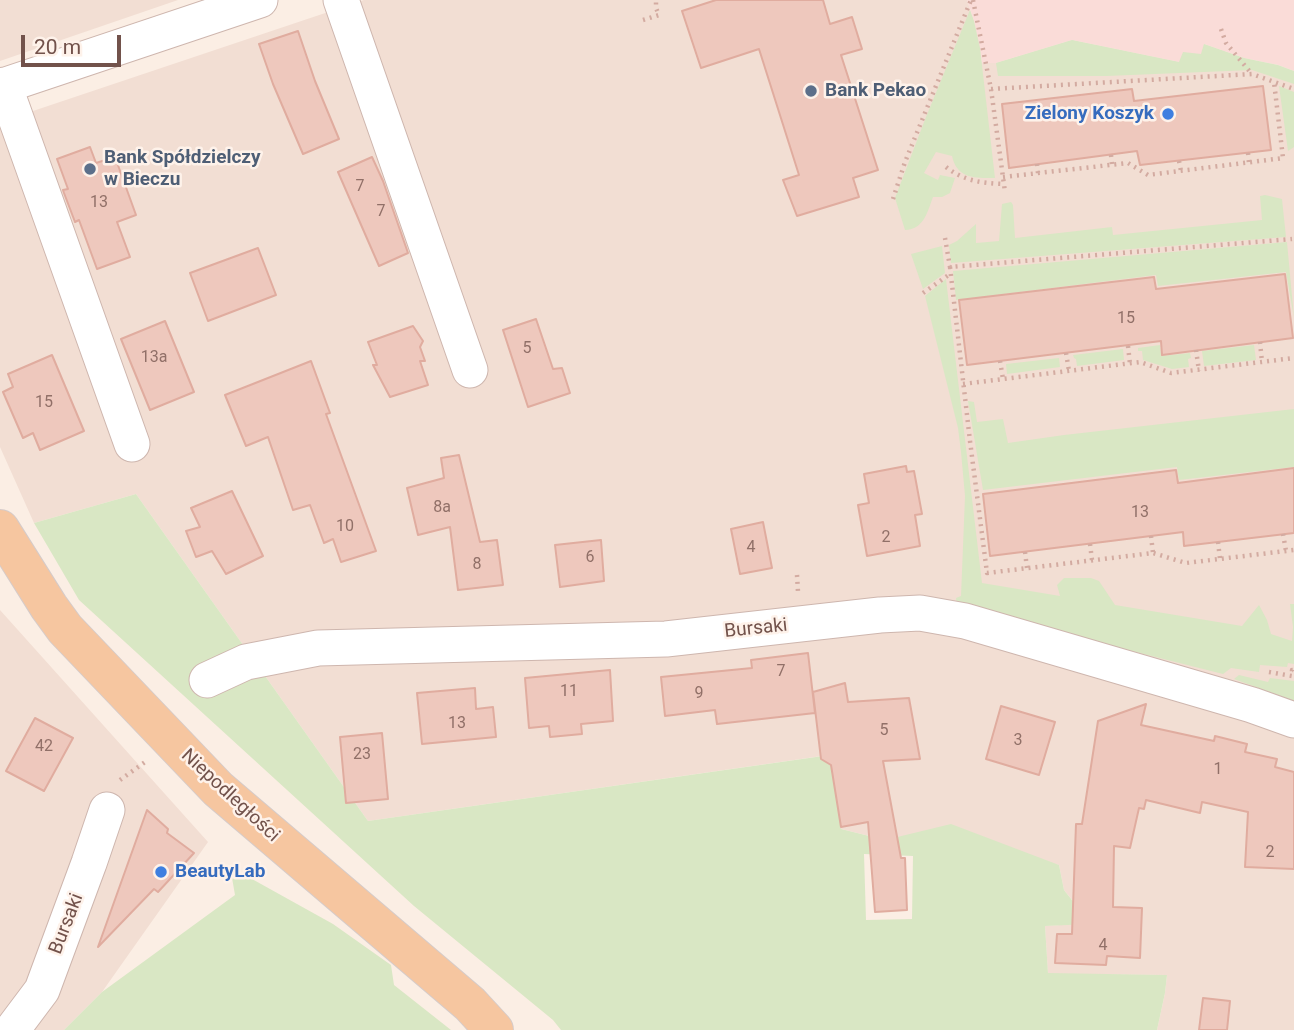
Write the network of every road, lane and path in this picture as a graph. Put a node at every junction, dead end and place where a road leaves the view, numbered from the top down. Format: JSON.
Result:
{"nodes":[{"id":1,"x":260,"y":0,"type":"edge"},
{"id":2,"x":341,"y":0,"type":"edge"},
{"id":3,"x":656,"y":0,"type":"edge"},
{"id":4,"x":972,"y":0,"type":"edge"},
{"id":5,"x":643,"y":20,"type":"dead end"},
{"id":6,"x":1221,"y":29,"type":"dead end"},
{"id":7,"x":1252,"y":74,"type":"junction"},
{"id":8,"x":1274,"y":82,"type":"junction"},
{"id":9,"x":2,"y":86,"type":"edge"},
{"id":10,"x":991,"y":89,"type":"junction"},
{"id":11,"x":1294,"y":89,"type":"edge"},
{"id":12,"x":1248,"y":153,"type":"dead end"},
{"id":13,"x":1111,"y":155,"type":"dead end"},
{"id":14,"x":1180,"y":161,"type":"dead end"},
{"id":15,"x":1249,"y":163,"type":"junction"},
{"id":16,"x":1037,"y":164,"type":"dead end"},
{"id":17,"x":1112,"y":165,"type":"junction"},
{"id":18,"x":946,"y":167,"type":"dead end"},
{"id":19,"x":1181,"y":171,"type":"junction"},
{"id":20,"x":1038,"y":173,"type":"junction"},
{"id":21,"x":1003,"y":177,"type":"junction"},
{"id":22,"x":1004,"y":184,"type":"junction"},
{"id":23,"x":1005,"y":192,"type":"dead end"},
{"id":24,"x":893,"y":199,"type":"dead end"},
{"id":25,"x":944,"y":238,"type":"dead end"},
{"id":26,"x":1292,"y":239,"type":"edge"},
{"id":27,"x":950,"y":270,"type":"junction"},
{"id":28,"x":923,"y":293,"type":"dead end"},
{"id":29,"x":1260,"y":342,"type":"dead end"},
{"id":30,"x":1128,"y":346,"type":"dead end"},
{"id":31,"x":1196,"y":350,"type":"dead end"},
{"id":32,"x":1066,"y":353,"type":"dead end"},
{"id":33,"x":1294,"y":358,"type":"edge"},
{"id":34,"x":1000,"y":361,"type":"dead end"},
{"id":35,"x":1262,"y":362,"type":"junction"},
{"id":36,"x":1130,"y":364,"type":"junction"},
{"id":37,"x":470,"y":370,"type":"dead end"},
{"id":38,"x":1069,"y":371,"type":"junction"},
{"id":39,"x":1199,"y":371,"type":"junction"},
{"id":40,"x":1003,"y":379,"type":"junction"},
{"id":41,"x":963,"y":384,"type":"junction"},
{"id":42,"x":132,"y":444,"type":"dead end"},
{"id":43,"x":0,"y":529,"type":"edge"},
{"id":44,"x":1283,"y":534,"type":"dead end"},
{"id":45,"x":1151,"y":536,"type":"dead end"},
{"id":46,"x":1218,"y":542,"type":"dead end"},
{"id":47,"x":1090,"y":544,"type":"dead end"},
{"id":48,"x":1294,"y":550,"type":"edge"},
{"id":49,"x":1286,"y":551,"type":"junction"},
{"id":50,"x":1025,"y":552,"type":"dead end"},
{"id":51,"x":1153,"y":553,"type":"junction"},
{"id":52,"x":1220,"y":559,"type":"junction"},
{"id":53,"x":1092,"y":560,"type":"junction"},
{"id":54,"x":1027,"y":568,"type":"junction"},
{"id":55,"x":207,"y":680,"type":"dead end"},
{"id":56,"x":1294,"y":720,"type":"edge"},
{"id":57,"x":154,"y":756,"type":"dead end"},
{"id":58,"x":113,"y":795,"type":"joint"},
{"id":59,"x":12,"y":1030,"type":"edge"},
{"id":60,"x":495,"y":1030,"type":"edge"}],
"edges":[{"from":1,"to":9,"type":"street"},
{"from":2,"to":37,"type":"street"},
{"from":3,"to":5,"type":"path"},
{"from":4,"to":10,"type":"path"},
{"from":4,"to":24,"type":"path"},
{"from":6,"to":7,"type":"path"},
{"from":7,"to":8,"type":"path"},
{"from":7,"to":10,"type":"path"},
{"from":8,"to":11,"type":"path"},
{"from":8,"to":15,"type":"path"},
{"from":9,"to":42,"type":"street"},
{"from":10,"to":21,"type":"path"},
{"from":12,"to":15,"type":"path"},
{"from":13,"to":17,"type":"path"},
{"from":14,"to":19,"type":"path"},
{"from":15,"to":19,"type":"path"},
{"from":16,"to":20,"type":"path"},
{"from":17,"to":19,"type":"path"},
{"from":17,"to":20,"type":"path"},
{"from":18,"to":22,"type":"path"},
{"from":20,"to":21,"type":"path"},
{"from":21,"to":22,"type":"path"},
{"from":22,"to":23,"type":"path"},
{"from":25,"to":27,"type":"path"},
{"from":26,"to":27,"type":"path"},
{"from":27,"to":28,"type":"path"},
{"from":27,"to":41,"type":"path"},
{"from":29,"to":35,"type":"path"},
{"from":30,"to":36,"type":"path"},
{"from":31,"to":39,"type":"path"},
{"from":32,"to":38,"type":"path"},
{"from":33,"to":35,"type":"path"},
{"from":34,"to":40,"type":"path"},
{"from":35,"to":39,"type":"path"},
{"from":36,"to":38,"type":"path"},
{"from":36,"to":39,"type":"path"},
{"from":38,"to":40,"type":"path"},
{"from":40,"to":41,"type":"path"},
{"from":41,"to":54,"type":"path"},
{"from":43,"to":60,"type":"main road","name":"Niepodległości"},
{"from":44,"to":49,"type":"path"},
{"from":45,"to":51,"type":"path"},
{"from":46,"to":52,"type":"path"},
{"from":47,"to":53,"type":"path"},
{"from":48,"to":49,"type":"path"},
{"from":49,"to":52,"type":"path"},
{"from":50,"to":54,"type":"path"},
{"from":51,"to":52,"type":"path"},
{"from":51,"to":53,"type":"path"},
{"from":53,"to":54,"type":"path"},
{"from":55,"to":56,"type":"street","name":"Bursaki"},
{"from":57,"to":58,"type":"path"},
{"from":58,"to":59,"type":"street","name":"Bursaki"}]}
